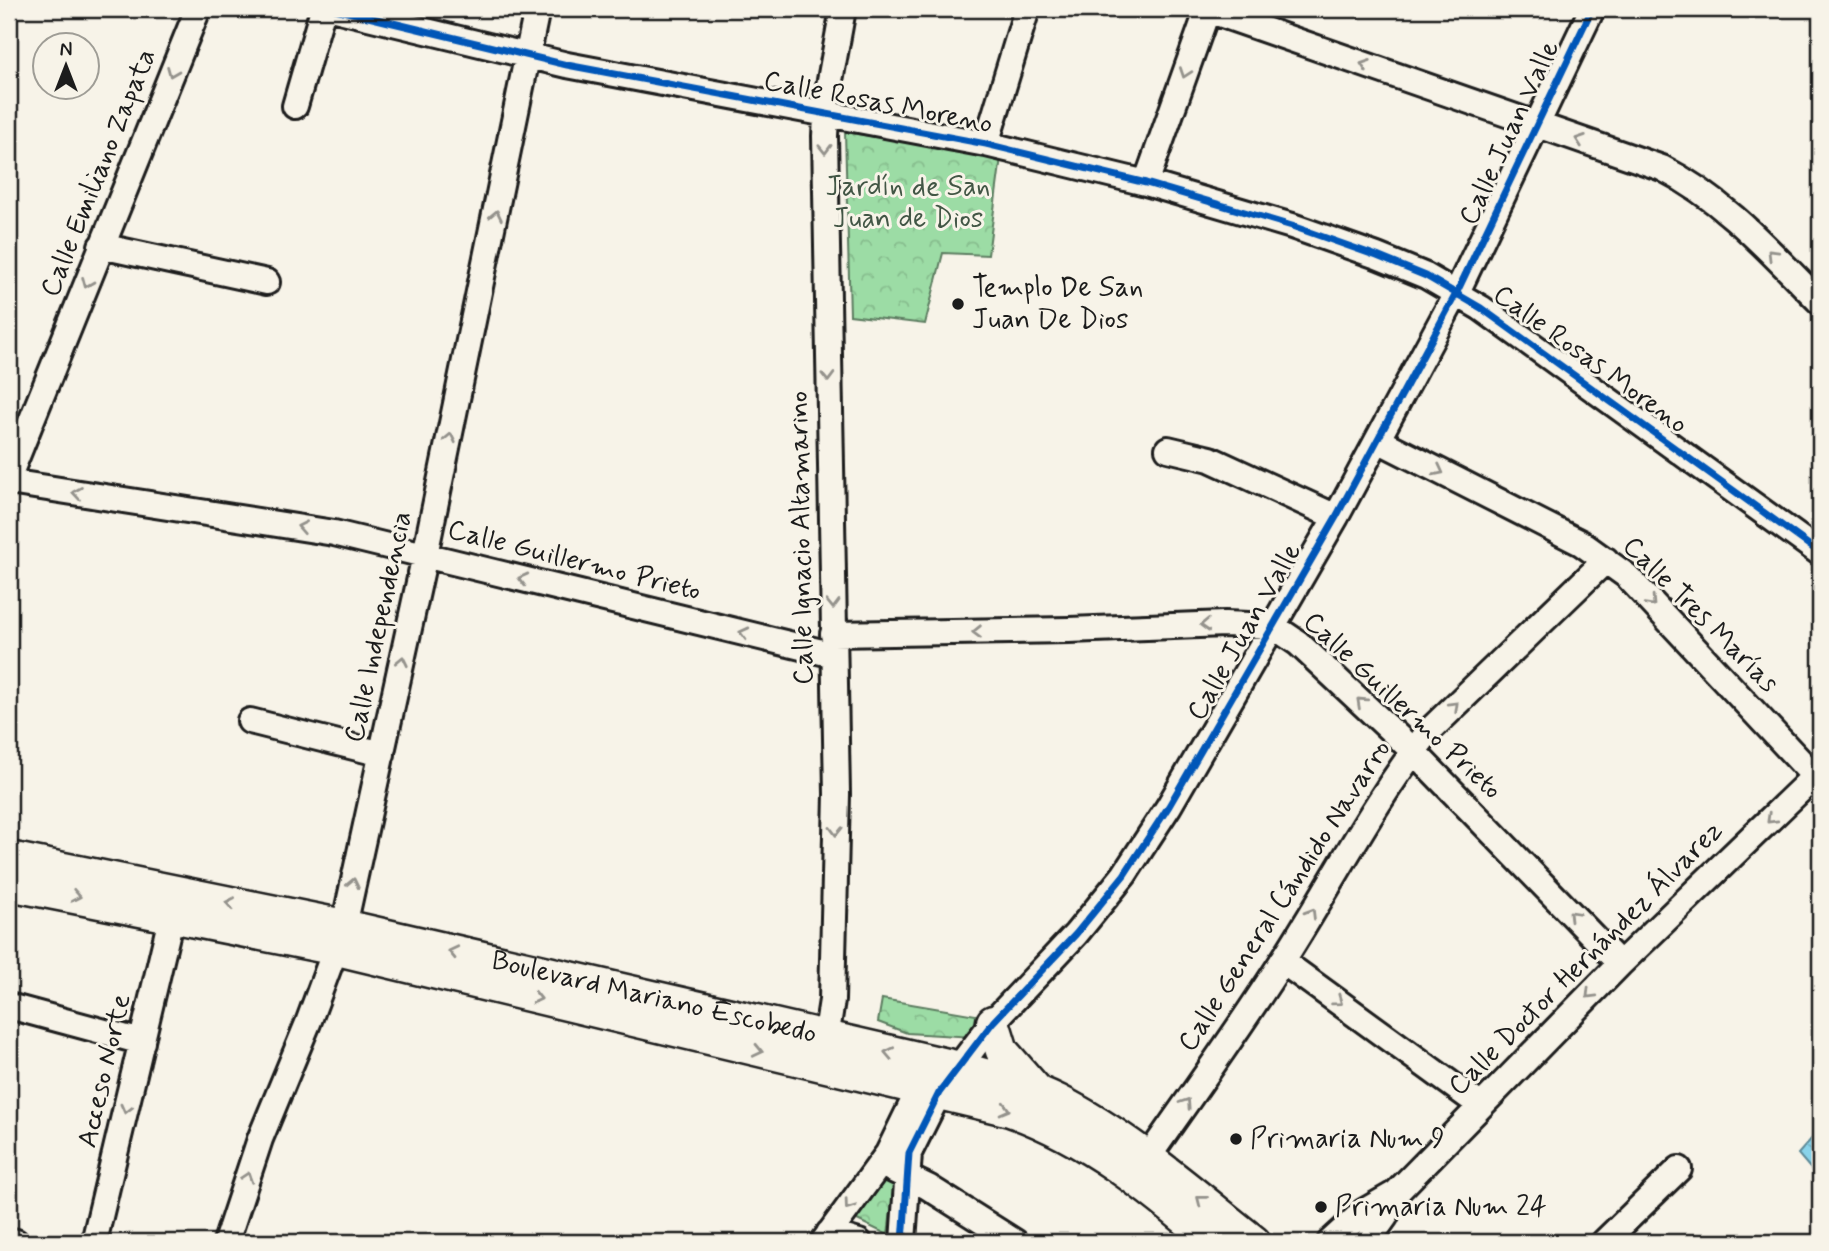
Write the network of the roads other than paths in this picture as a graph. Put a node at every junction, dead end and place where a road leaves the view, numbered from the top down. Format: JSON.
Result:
{"nodes":[{"id":1,"x":198,"y":9,"type":"edge"},
{"id":2,"x":323,"y":9,"type":"edge"},
{"id":3,"x":335,"y":9,"type":"edge"},
{"id":4,"x":537,"y":9,"type":"edge"},
{"id":5,"x":843,"y":9,"type":"edge"},
{"id":6,"x":1027,"y":9,"type":"edge"},
{"id":7,"x":1207,"y":9,"type":"edge"},
{"id":8,"x":1592,"y":9,"type":"edge"},
{"id":9,"x":529,"y":57,"type":"junction"},
{"id":10,"x":295,"y":106,"type":"dead end"},
{"id":11,"x":825,"y":116,"type":"junction"},
{"id":12,"x":1538,"y":126,"type":"junction"},
{"id":13,"x":986,"y":144,"type":"junction"},
{"id":14,"x":1146,"y":183,"type":"junction"},
{"id":15,"x":101,"y":246,"type":"junction"},
{"id":16,"x":267,"y":282,"type":"dead end"},
{"id":17,"x":1457,"y":292,"type":"junction"},
{"id":18,"x":1820,"y":302,"type":"edge"},
{"id":19,"x":1378,"y":440,"type":"junction"},
{"id":20,"x":1168,"y":449,"type":"dead end"},
{"id":21,"x":9,"y":476,"type":"edge"},
{"id":22,"x":9,"y":482,"type":"edge"},
{"id":23,"x":1336,"y":517,"type":"junction"},
{"id":24,"x":1820,"y":553,"type":"edge"},
{"id":25,"x":425,"y":555,"type":"junction"},
{"id":26,"x":1606,"y":560,"type":"junction"},
{"id":27,"x":1273,"y":626,"type":"junction"},
{"id":28,"x":834,"y":644,"type":"junction"},
{"id":29,"x":250,"y":722,"type":"dead end"},
{"id":30,"x":1413,"y":751,"type":"junction"},
{"id":31,"x":382,"y":754,"type":"junction"},
{"id":32,"x":1817,"y":774,"type":"edge"},
{"id":33,"x":9,"y":858,"type":"edge"},
{"id":34,"x":9,"y":884,"type":"edge"},
{"id":35,"x":172,"y":914,"type":"junction"},
{"id":36,"x":340,"y":938,"type":"junction"},
{"id":37,"x":1282,"y":961,"type":"junction"},
{"id":38,"x":1620,"y":964,"type":"junction"},
{"id":39,"x":9,"y":1006,"type":"edge"},
{"id":40,"x":993,"y":1022,"type":"junction"},
{"id":41,"x":142,"y":1042,"type":"junction"},
{"id":42,"x":824,"y":1052,"type":"junction"},
{"id":43,"x":937,"y":1078,"type":"junction"},
{"id":44,"x":1038,"y":1092,"type":"junction"},
{"id":45,"x":1480,"y":1105,"type":"junction"},
{"id":46,"x":1147,"y":1159,"type":"junction"},
{"id":47,"x":879,"y":1164,"type":"junction"},
{"id":48,"x":1679,"y":1169,"type":"dead end"},
{"id":49,"x":906,"y":1175,"type":"junction"},
{"id":50,"x":1396,"y":1192,"type":"junction"},
{"id":51,"x":826,"y":1238,"type":"edge"},
{"id":52,"x":9,"y":1240,"type":"edge"},
{"id":53,"x":16,"y":1242,"type":"edge"},
{"id":54,"x":94,"y":1242,"type":"edge"},
{"id":55,"x":226,"y":1242,"type":"edge"},
{"id":56,"x":859,"y":1242,"type":"edge"},
{"id":57,"x":903,"y":1242,"type":"edge"},
{"id":58,"x":1015,"y":1242,"type":"edge"},
{"id":59,"x":1213,"y":1242,"type":"edge"},
{"id":60,"x":1254,"y":1242,"type":"edge"},
{"id":61,"x":1329,"y":1242,"type":"edge"},
{"id":62,"x":1367,"y":1242,"type":"edge"},
{"id":63,"x":1604,"y":1242,"type":"edge"}],
"edges":[{"from":1,"to":15,"type":"street","name":"Calle Emiliano Zapata","one_way":true},
{"from":2,"to":10,"type":"street"},
{"from":3,"to":9,"type":"street","name":"Calle Rosas Moreno"},
{"from":4,"to":9,"type":"street","name":"Calle Independencia"},
{"from":5,"to":11,"type":"street","name":"Calle Ignacio Altamarino"},
{"from":6,"to":13,"type":"street"},
{"from":12,"to":7,"type":"street","one_way":true},
{"from":7,"to":14,"type":"street","one_way":true},
{"from":8,"to":12,"type":"street","name":"Calle Juan Valle"},
{"from":9,"to":11,"type":"street","name":"Calle Rosas Moreno"},
{"from":25,"to":9,"type":"street","name":"Calle Independencia","one_way":true},
{"from":11,"to":13,"type":"street","name":"Calle Rosas Moreno"},
{"from":11,"to":28,"type":"street","name":"Calle Ignacio Altamarino","one_way":true},
{"from":12,"to":17,"type":"street","name":"Calle Juan Valle"},
{"from":18,"to":12,"type":"street","one_way":true},
{"from":13,"to":14,"type":"street","name":"Calle Rosas Moreno"},
{"from":14,"to":17,"type":"street","name":"Calle Rosas Moreno"},
{"from":15,"to":16,"type":"street"},
{"from":15,"to":21,"type":"street","name":"Calle Emiliano Zapata","one_way":true},
{"from":17,"to":19,"type":"street","name":"Calle Juan Valle"},
{"from":17,"to":24,"type":"street","name":"Calle Rosas Moreno"},
{"from":19,"to":23,"type":"street","name":"Calle Juan Valle"},
{"from":19,"to":26,"type":"street","name":"Calle Tres Marías","one_way":true},
{"from":20,"to":23,"type":"street"},
{"from":25,"to":22,"type":"street","name":"Calle Guillermo Prieto","one_way":true},
{"from":23,"to":27,"type":"street","name":"Calle Juan Valle"},
{"from":28,"to":25,"type":"street","name":"Calle Guillermo Prieto","one_way":true},
{"from":31,"to":25,"type":"street","name":"Calle Independencia","one_way":true},
{"from":30,"to":26,"type":"street","name":"Calle General Cándido Navarro","one_way":true},
{"from":26,"to":32,"type":"street","name":"Calle Tres Marías","one_way":true},
{"from":27,"to":28,"type":"street","name":"Calle Guillermo Prieto","one_way":true},
{"from":30,"to":27,"type":"street","name":"Calle Guillermo Prieto","one_way":true},
{"from":27,"to":40,"type":"street","name":"Calle Juan Valle"},
{"from":28,"to":42,"type":"street","name":"Calle Ignacio Altamarino","one_way":true},
{"from":29,"to":31,"type":"street"},
{"from":37,"to":30,"type":"street","name":"Calle General Cándido Navarro","one_way":true},
{"from":38,"to":30,"type":"street","name":"Calle Guillermo Prieto","one_way":true},
{"from":36,"to":31,"type":"street","name":"Calle Independencia","one_way":true},
{"from":32,"to":38,"type":"street","name":"Calle Doctor Hernández Álvarez","one_way":true},
{"from":36,"to":33,"type":"main road","name":"Boulevard Mariano Escobedo","one_way":true},
{"from":34,"to":35,"type":"main road","name":"Boulevard Mariano Escobedo","one_way":true},
{"from":35,"to":36,"type":"main road","name":"Boulevard Mariano Escobedo"},
{"from":35,"to":41,"type":"street","name":"Acceso Norte"},
{"from":36,"to":42,"type":"main road","name":"Boulevard Mariano Escobedo"},
{"from":55,"to":36,"type":"street","name":"Calle Independencia","one_way":true},
{"from":37,"to":45,"type":"street","one_way":true},
{"from":46,"to":37,"type":"street","name":"Calle General Cándido Navarro","one_way":true},
{"from":38,"to":45,"type":"street","name":"Calle Doctor Hernández Álvarez","one_way":true},
{"from":39,"to":41,"type":"street"},
{"from":40,"to":43,"type":"street","name":"Calle Juan Valle"},
{"from":40,"to":44,"type":"main road"},
{"from":41,"to":54,"type":"street","name":"Acceso Norte","one_way":true},
{"from":42,"to":43,"type":"main road","name":"Boulevard Mariano Escobedo"},
{"from":43,"to":44,"type":"main road","name":"Boulevard Mariano Escobedo"},
{"from":43,"to":47,"type":"street"},
{"from":43,"to":49,"type":"street","name":"Calle Juan Valle"},
{"from":43,"to":59,"type":"main road","name":"Boulevard Mariano Escobedo","one_way":true},
{"from":44,"to":46,"type":"main road","name":"Boulevard Mariano Escobedo"},
{"from":45,"to":50,"type":"street","name":"Calle Doctor Hernández Álvarez"},
{"from":60,"to":46,"type":"main road","name":"Boulevard Mariano Escobedo","one_way":true},
{"from":47,"to":49,"type":"street"},
{"from":47,"to":51,"type":"street","one_way":true},
{"from":48,"to":63,"type":"street"},
{"from":49,"to":57,"type":"street","name":"Calle Juan Valle"},
{"from":49,"to":58,"type":"street"},
{"from":50,"to":61,"type":"street","name":"Calle Doctor Hernández Álvarez"},
{"from":50,"to":62,"type":"street","name":"Calle Doctor Hernández Álvarez"},
{"from":51,"to":56,"type":"street"},
{"from":52,"to":53,"type":"street"}]}
